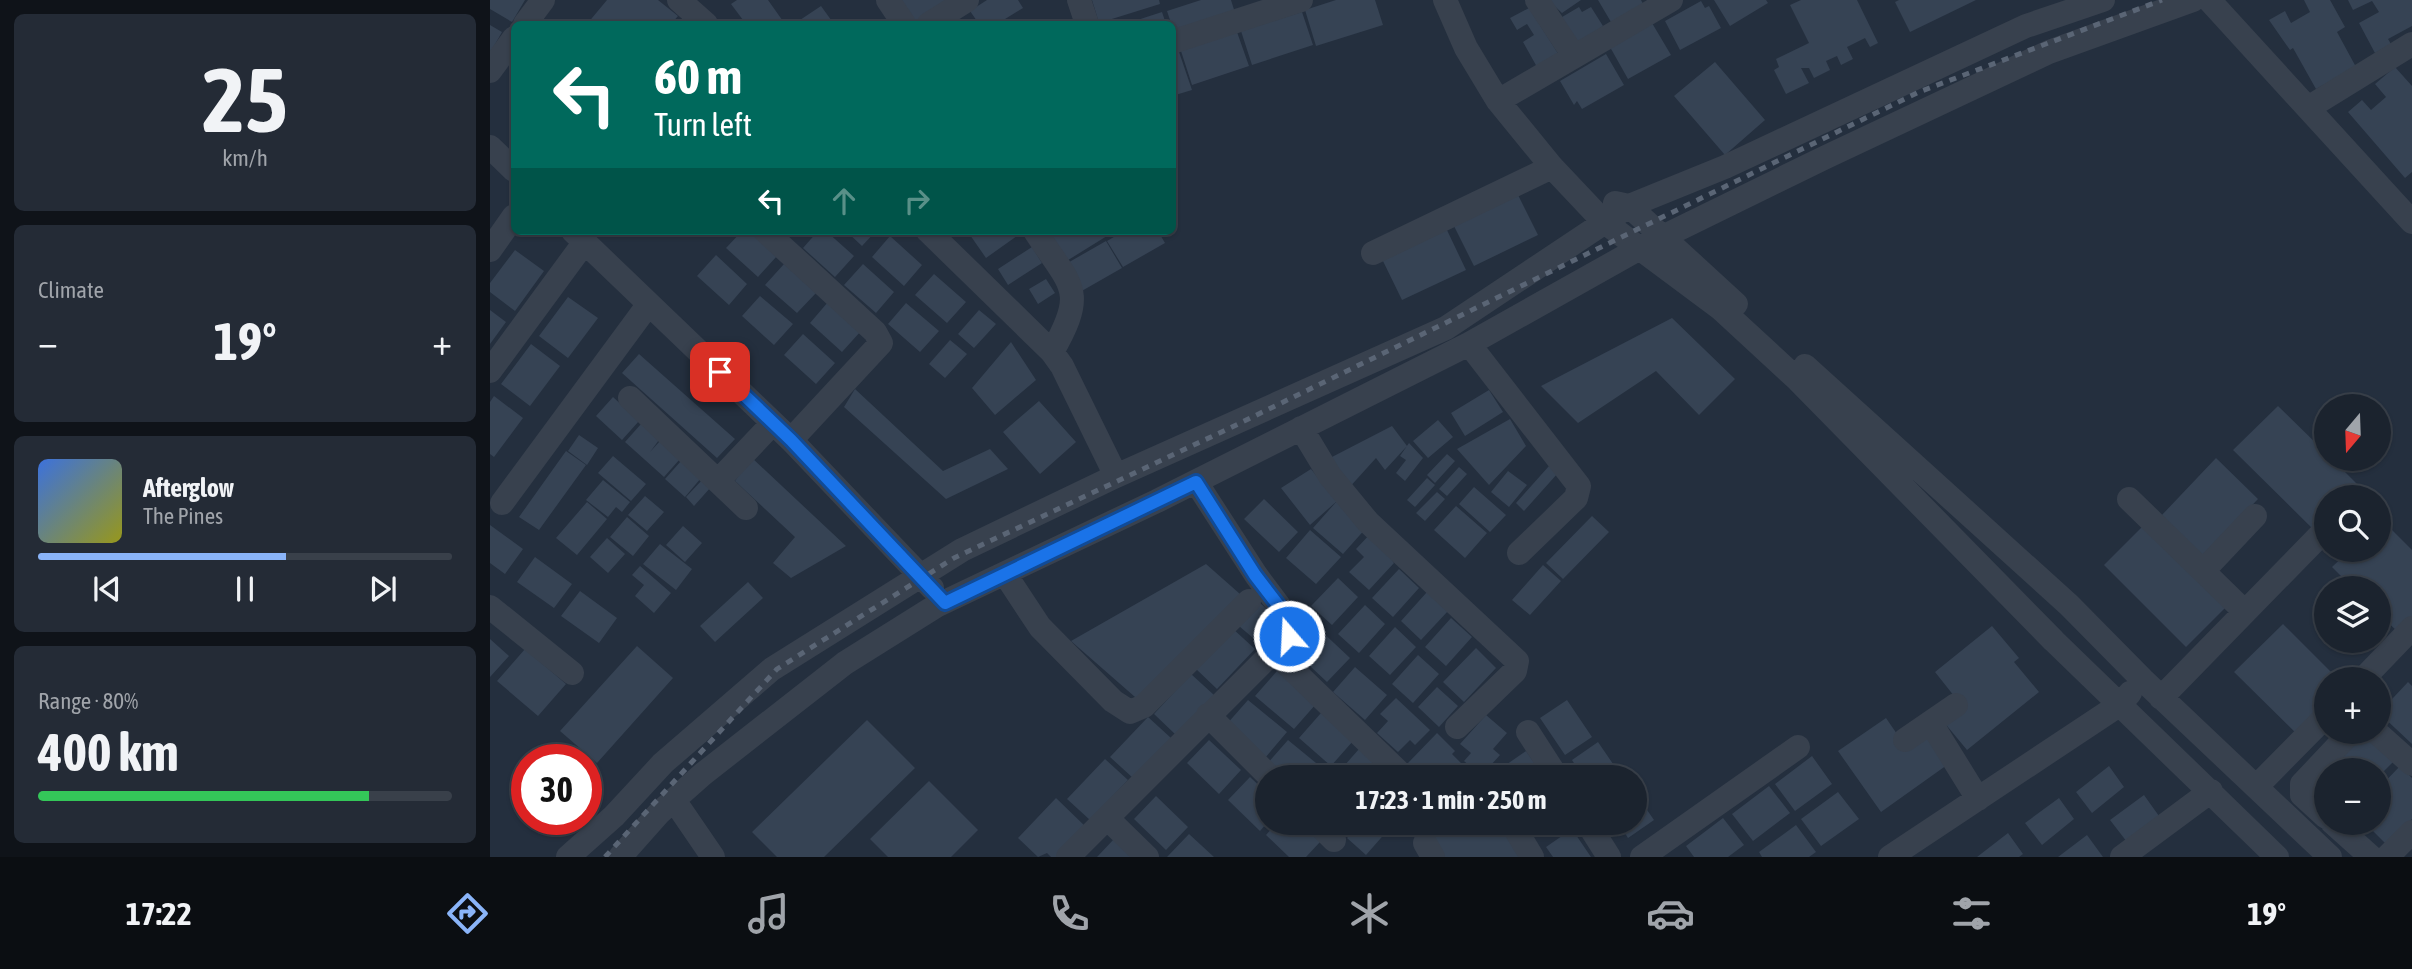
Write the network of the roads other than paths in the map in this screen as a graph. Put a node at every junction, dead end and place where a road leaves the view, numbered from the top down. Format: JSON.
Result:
{"nodes":[{"id":1,"x":543,"y":0,"type":"edge"},
{"id":2,"x":679,"y":0,"type":"edge"},
{"id":3,"x":888,"y":0,"type":"edge"},
{"id":4,"x":967,"y":0,"type":"edge"},
{"id":5,"x":1079,"y":0,"type":"edge"},
{"id":6,"x":1301,"y":0,"type":"edge"},
{"id":7,"x":1445,"y":0,"type":"edge"},
{"id":8,"x":1537,"y":0,"type":"edge"},
{"id":9,"x":2103,"y":0,"type":"edge"},
{"id":10,"x":2193,"y":0,"type":"edge"},
{"id":11,"x":2209,"y":0,"type":"edge"},
{"id":12,"x":1659,"y":3,"type":"edge"},
{"id":13,"x":527,"y":21,"type":"edge"},
{"id":14,"x":703,"y":21,"type":"edge"},
{"id":15,"x":902,"y":21,"type":"edge"},
{"id":16,"x":934,"y":21,"type":"edge"},
{"id":17,"x":1086,"y":21,"type":"edge"},
{"id":18,"x":1176,"y":41,"type":"edge"},
{"id":19,"x":511,"y":42,"type":"edge"},
{"id":20,"x":2412,"y":44,"type":"edge"},
{"id":21,"x":1574,"y":56,"type":"junction"},
{"id":22,"x":490,"y":71,"type":"edge"},
{"id":23,"x":1498,"y":101,"type":"junction"},
{"id":24,"x":2308,"y":108,"type":"junction"},
{"id":25,"x":490,"y":146,"type":"edge"},
{"id":26,"x":511,"y":167,"type":"edge"},
{"id":27,"x":1552,"y":167,"type":"junction"},
{"id":28,"x":1577,"y":193,"type":"junction"},
{"id":29,"x":1629,"y":206,"type":"junction"},
{"id":30,"x":511,"y":220,"type":"edge"},
{"id":31,"x":1603,"y":221,"type":"junction"},
{"id":32,"x":2412,"y":222,"type":"edge"},
{"id":33,"x":769,"y":235,"type":"edge"},
{"id":34,"x":932,"y":235,"type":"edge"},
{"id":35,"x":1038,"y":235,"type":"edge"},
{"id":36,"x":578,"y":237,"type":"edge"},
{"id":37,"x":1663,"y":237,"type":"junction"},
{"id":38,"x":1640,"y":248,"type":"junction"},
{"id":39,"x":490,"y":250,"type":"edge"},
{"id":40,"x":1373,"y":253,"type":"dead end"},
{"id":41,"x":648,"y":305,"type":"junction"},
{"id":42,"x":1469,"y":344,"type":"junction"},
{"id":43,"x":1052,"y":352,"type":"junction"},
{"id":44,"x":490,"y":371,"type":"edge"},
{"id":45,"x":630,"y":398,"type":"dead end"},
{"id":46,"x":773,"y":423,"type":"junction"},
{"id":47,"x":1301,"y":428,"type":"junction"},
{"id":48,"x":791,"y":440,"type":"junction"},
{"id":49,"x":1116,"y":476,"type":"junction"},
{"id":50,"x":718,"y":481,"type":"junction"},
{"id":51,"x":1196,"y":482,"type":"junction"},
{"id":52,"x":2129,"y":499,"type":"dead end"},
{"id":53,"x":502,"y":503,"type":"dead end"},
{"id":54,"x":746,"y":508,"type":"dead end"},
{"id":55,"x":2255,"y":516,"type":"dead end"},
{"id":56,"x":2314,"y":541,"type":"edge"},
{"id":57,"x":1519,"y":553,"type":"dead end"},
{"id":58,"x":2204,"y":570,"type":"junction"},
{"id":59,"x":1005,"y":573,"type":"junction"},
{"id":60,"x":922,"y":575,"type":"junction"},
{"id":61,"x":1249,"y":601,"type":"dead end"},
{"id":62,"x":945,"y":603,"type":"junction"},
{"id":63,"x":490,"y":607,"type":"edge"},
{"id":64,"x":2244,"y":611,"type":"junction"},
{"id":65,"x":2412,"y":628,"type":"edge"},
{"id":66,"x":1275,"y":653,"type":"junction"},
{"id":67,"x":2375,"y":667,"type":"edge"},
{"id":68,"x":572,"y":673,"type":"dead end"},
{"id":69,"x":2143,"y":680,"type":"junction"},
{"id":70,"x":2161,"y":698,"type":"junction"},
{"id":71,"x":1956,"y":705,"type":"dead end"},
{"id":72,"x":2119,"y":705,"type":"junction"},
{"id":73,"x":1208,"y":715,"type":"junction"},
{"id":74,"x":1931,"y":723,"type":"junction"},
{"id":75,"x":1457,"y":727,"type":"dead end"},
{"id":76,"x":2314,"y":728,"type":"edge"},
{"id":77,"x":1528,"y":732,"type":"dead end"},
{"id":78,"x":1905,"y":740,"type":"dead end"},
{"id":79,"x":2340,"y":744,"type":"edge"},
{"id":80,"x":2390,"y":744,"type":"edge"},
{"id":81,"x":1798,"y":747,"type":"dead end"},
{"id":82,"x":681,"y":748,"type":"junction"},
{"id":83,"x":2326,"y":758,"type":"edge"},
{"id":84,"x":2412,"y":764,"type":"edge"},
{"id":85,"x":1258,"y":765,"type":"edge"},
{"id":86,"x":1392,"y":765,"type":"edge"},
{"id":87,"x":1549,"y":765,"type":"edge"},
{"id":88,"x":2314,"y":771,"type":"edge"},
{"id":89,"x":702,"y":774,"type":"junction"},
{"id":90,"x":2256,"y":787,"type":"junction"},
{"id":91,"x":2211,"y":791,"type":"junction"},
{"id":92,"x":1978,"y":799,"type":"junction"},
{"id":93,"x":674,"y":800,"type":"junction"},
{"id":94,"x":2314,"y":806,"type":"edge"},
{"id":95,"x":1107,"y":818,"type":"junction"},
{"id":96,"x":2412,"y":832,"type":"edge"},
{"id":97,"x":1329,"y":835,"type":"edge"},
{"id":98,"x":1519,"y":835,"type":"edge"},
{"id":99,"x":1595,"y":835,"type":"edge"},
{"id":100,"x":2346,"y":835,"type":"edge"},
{"id":101,"x":1334,"y":840,"type":"dead end"},
{"id":102,"x":568,"y":857,"type":"edge"},
{"id":103,"x":620,"y":857,"type":"edge"},
{"id":104,"x":713,"y":857,"type":"edge"},
{"id":105,"x":1068,"y":857,"type":"edge"},
{"id":106,"x":1147,"y":857,"type":"edge"},
{"id":107,"x":1532,"y":857,"type":"edge"},
{"id":108,"x":1609,"y":857,"type":"edge"},
{"id":109,"x":1642,"y":857,"type":"edge"},
{"id":110,"x":1890,"y":857,"type":"edge"},
{"id":111,"x":2122,"y":857,"type":"edge"},
{"id":112,"x":2277,"y":857,"type":"edge"},
{"id":113,"x":2330,"y":857,"type":"edge"},
{"id":114,"x":2371,"y":857,"type":"edge"},
{"id":115,"x":2387,"y":857,"type":"edge"}],
"edges":[{"from":1,"to":13,"type":"street"},
{"from":2,"to":14,"type":"street"},
{"from":3,"to":15,"type":"street"},
{"from":4,"to":16,"type":"street"},
{"from":5,"to":17,"type":"street"},
{"from":6,"to":18,"type":"street"},
{"from":7,"to":23,"type":"street"},
{"from":8,"to":21,"type":"street"},
{"from":9,"to":29,"type":"street"},
{"from":10,"to":37,"type":"street"},
{"from":11,"to":24,"type":"street"},
{"from":12,"to":21,"type":"street"},
{"from":19,"to":22,"type":"street"},
{"from":20,"to":24,"type":"street"},
{"from":21,"to":23,"type":"street"},
{"from":23,"to":27,"type":"street"},
{"from":24,"to":32,"type":"street"},
{"from":25,"to":26,"type":"street"},
{"from":27,"to":28,"type":"street"},
{"from":27,"to":40,"type":"street"},
{"from":28,"to":29,"type":"street"},
{"from":28,"to":31,"type":"street"},
{"from":29,"to":31,"type":"street"},
{"from":29,"to":37,"type":"street"},
{"from":30,"to":39,"type":"street"},
{"from":31,"to":38,"type":"street"},
{"from":31,"to":49,"type":"street"},
{"from":33,"to":48,"type":"street"},
{"from":34,"to":43,"type":"street"},
{"from":35,"to":43,"type":"street"},
{"from":36,"to":41,"type":"street"},
{"from":36,"to":44,"type":"street"},
{"from":37,"to":38,"type":"street"},
{"from":37,"to":69,"type":"street"},
{"from":38,"to":42,"type":"street"},
{"from":38,"to":72,"type":"street"},
{"from":41,"to":46,"type":"street"},
{"from":41,"to":53,"type":"street"},
{"from":42,"to":47,"type":"street"},
{"from":42,"to":57,"type":"street"},
{"from":43,"to":49,"type":"street"},
{"from":45,"to":50,"type":"street"},
{"from":46,"to":48,"type":"street"},
{"from":46,"to":50,"type":"street"},
{"from":47,"to":51,"type":"street"},
{"from":47,"to":75,"type":"street"},
{"from":48,"to":60,"type":"street"},
{"from":49,"to":60,"type":"street"},
{"from":50,"to":54,"type":"street"},
{"from":51,"to":59,"type":"street"},
{"from":51,"to":66,"type":"street"},
{"from":52,"to":58,"type":"street"},
{"from":55,"to":58,"type":"street"},
{"from":56,"to":64,"type":"street"},
{"from":58,"to":64,"type":"street"},
{"from":59,"to":61,"type":"street"},
{"from":59,"to":62,"type":"street"},
{"from":60,"to":62,"type":"street"},
{"from":60,"to":82,"type":"street"},
{"from":62,"to":89,"type":"street"},
{"from":63,"to":68,"type":"street"},
{"from":64,"to":70,"type":"street"},
{"from":65,"to":67,"type":"street"},
{"from":66,"to":73,"type":"street"},
{"from":66,"to":86,"type":"street"},
{"from":69,"to":70,"type":"street"},
{"from":69,"to":72,"type":"street"},
{"from":70,"to":90,"type":"street"},
{"from":71,"to":74,"type":"street"},
{"from":72,"to":91,"type":"street"},
{"from":72,"to":92,"type":"street"},
{"from":73,"to":85,"type":"street"},
{"from":73,"to":95,"type":"street"},
{"from":74,"to":78,"type":"street"},
{"from":74,"to":92,"type":"street"},
{"from":76,"to":90,"type":"street"},
{"from":77,"to":87,"type":"street"},
{"from":79,"to":83,"type":"street"},
{"from":80,"to":84,"type":"street"},
{"from":81,"to":109,"type":"street"},
{"from":82,"to":89,"type":"street"},
{"from":82,"to":102,"type":"street"},
{"from":88,"to":94,"type":"street"},
{"from":89,"to":93,"type":"street"},
{"from":90,"to":113,"type":"street"},
{"from":91,"to":111,"type":"street"},
{"from":91,"to":112,"type":"street"},
{"from":92,"to":110,"type":"street"},
{"from":93,"to":103,"type":"street"},
{"from":93,"to":104,"type":"street"},
{"from":95,"to":105,"type":"street"},
{"from":95,"to":106,"type":"street"},
{"from":96,"to":115,"type":"street"},
{"from":97,"to":101,"type":"street"},
{"from":98,"to":107,"type":"street"},
{"from":99,"to":108,"type":"street"},
{"from":100,"to":114,"type":"street"}]}
